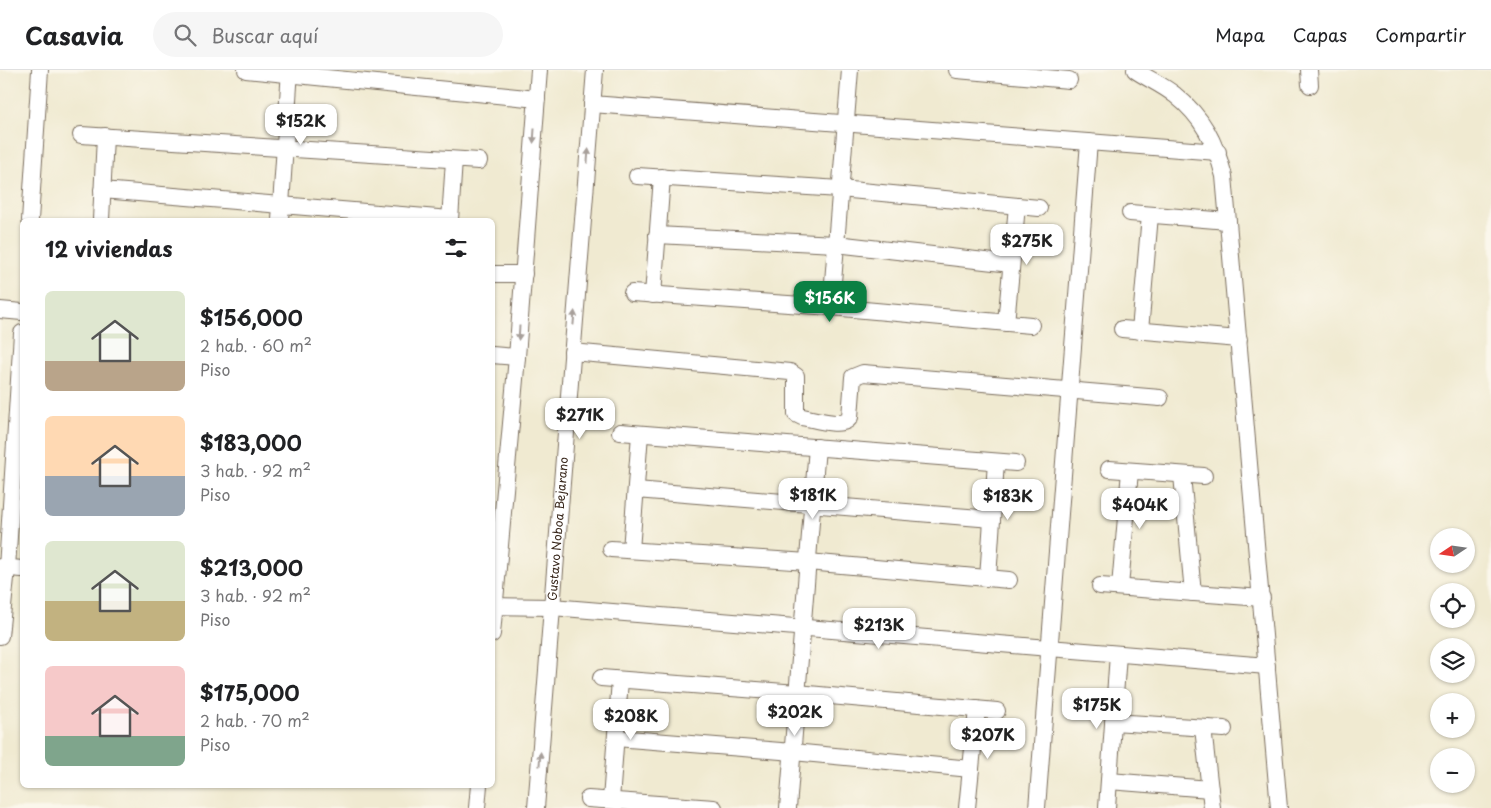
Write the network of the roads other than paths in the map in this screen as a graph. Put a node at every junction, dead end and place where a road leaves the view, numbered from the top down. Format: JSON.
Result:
{"nodes":[{"id":1,"x":40,"y":70,"type":"edge"},
{"id":2,"x":246,"y":70,"type":"edge"},
{"id":3,"x":539,"y":70,"type":"edge"},
{"id":4,"x":595,"y":70,"type":"edge"},
{"id":5,"x":850,"y":70,"type":"edge"},
{"id":6,"x":957,"y":70,"type":"edge"},
{"id":7,"x":1135,"y":70,"type":"edge"},
{"id":8,"x":290,"y":72,"type":"edge"},
{"id":9,"x":1038,"y":74,"type":"edge"},
{"id":10,"x":1069,"y":80,"type":"dead end"},
{"id":11,"x":537,"y":99,"type":"junction"},
{"id":12,"x":592,"y":104,"type":"junction"},
{"id":13,"x":846,"y":123,"type":"junction"},
{"id":14,"x":81,"y":135,"type":"dead end"},
{"id":15,"x":105,"y":136,"type":"junction"},
{"id":16,"x":1089,"y":142,"type":"junction"},
{"id":17,"x":285,"y":148,"type":"junction"},
{"id":18,"x":1218,"y":152,"type":"junction"},
{"id":19,"x":454,"y":160,"type":"junction"},
{"id":20,"x":479,"y":162,"type":"dead end"},
{"id":21,"x":637,"y":176,"type":"dead end"},
{"id":22,"x":662,"y":177,"type":"junction"},
{"id":23,"x":840,"y":189,"type":"junction"},
{"id":24,"x":102,"y":190,"type":"junction"},
{"id":25,"x":1016,"y":206,"type":"junction"},
{"id":26,"x":1039,"y":208,"type":"dead end"},
{"id":27,"x":281,"y":212,"type":"edge"},
{"id":28,"x":1130,"y":213,"type":"dead end"},
{"id":29,"x":1150,"y":215,"type":"junction"},
{"id":30,"x":30,"y":218,"type":"edge"},
{"id":31,"x":101,"y":218,"type":"edge"},
{"id":32,"x":426,"y":218,"type":"edge"},
{"id":33,"x":450,"y":218,"type":"edge"},
{"id":34,"x":1228,"y":221,"type":"junction"},
{"id":35,"x":658,"y":235,"type":"junction"},
{"id":36,"x":836,"y":244,"type":"junction"},
{"id":37,"x":1011,"y":264,"type":"junction"},
{"id":38,"x":495,"y":274,"type":"edge"},
{"id":39,"x":524,"y":274,"type":"junction"},
{"id":40,"x":632,"y":293,"type":"dead end"},
{"id":41,"x":653,"y":294,"type":"junction"},
{"id":42,"x":831,"y":307,"type":"junction"},
{"id":43,"x":0,"y":310,"type":"edge"},
{"id":44,"x":20,"y":312,"type":"edge"},
{"id":45,"x":1006,"y":323,"type":"junction"},
{"id":46,"x":1031,"y":325,"type":"dead end"},
{"id":47,"x":1122,"y":329,"type":"dead end"},
{"id":48,"x":1140,"y":331,"type":"junction"},
{"id":49,"x":1239,"y":339,"type":"junction"},
{"id":50,"x":572,"y":352,"type":"junction"},
{"id":51,"x":495,"y":356,"type":"edge"},
{"id":52,"x":517,"y":357,"type":"junction"},
{"id":53,"x":20,"y":372,"type":"edge"},
{"id":54,"x":1069,"y":390,"type":"junction"},
{"id":55,"x":1160,"y":398,"type":"dead end"},
{"id":56,"x":620,"y":432,"type":"dead end"},
{"id":57,"x":640,"y":434,"type":"junction"},
{"id":58,"x":818,"y":448,"type":"junction"},
{"id":59,"x":996,"y":462,"type":"junction"},
{"id":60,"x":1016,"y":463,"type":"dead end"},
{"id":61,"x":1109,"y":469,"type":"dead end"},
{"id":62,"x":1130,"y":471,"type":"junction"},
{"id":63,"x":1182,"y":474,"type":"junction"},
{"id":64,"x":1204,"y":476,"type":"dead end"},
{"id":65,"x":636,"y":490,"type":"junction"},
{"id":66,"x":812,"y":504,"type":"junction"},
{"id":67,"x":992,"y":519,"type":"junction"},
{"id":68,"x":497,"y":537,"type":"edge"},
{"id":69,"x":611,"y":549,"type":"dead end"},
{"id":70,"x":631,"y":550,"type":"junction"},
{"id":71,"x":808,"y":562,"type":"junction"},
{"id":72,"x":10,"y":568,"type":"edge"},
{"id":73,"x":988,"y":578,"type":"junction"},
{"id":74,"x":1009,"y":580,"type":"dead end"},
{"id":75,"x":495,"y":583,"type":"edge"},
{"id":76,"x":1100,"y":586,"type":"dead end"},
{"id":77,"x":1120,"y":588,"type":"junction"},
{"id":78,"x":1193,"y":593,"type":"junction"},
{"id":79,"x":1262,"y":598,"type":"junction"},
{"id":80,"x":495,"y":606,"type":"edge"},
{"id":81,"x":552,"y":607,"type":"junction"},
{"id":82,"x":802,"y":628,"type":"junction"},
{"id":83,"x":0,"y":636,"type":"edge"},
{"id":84,"x":1049,"y":648,"type":"junction"},
{"id":85,"x":1118,"y":654,"type":"junction"},
{"id":86,"x":1268,"y":666,"type":"junction"},
{"id":87,"x":601,"y":678,"type":"dead end"},
{"id":88,"x":620,"y":680,"type":"junction"},
{"id":89,"x":797,"y":693,"type":"junction"},
{"id":90,"x":977,"y":709,"type":"junction"},
{"id":91,"x":998,"y":711,"type":"dead end"},
{"id":92,"x":1113,"y":722,"type":"junction"},
{"id":93,"x":1203,"y":728,"type":"junction"},
{"id":94,"x":1224,"y":729,"type":"dead end"},
{"id":95,"x":616,"y":738,"type":"junction"},
{"id":96,"x":793,"y":752,"type":"junction"},
{"id":97,"x":971,"y":769,"type":"junction"},
{"id":98,"x":1109,"y":781,"type":"junction"},
{"id":99,"x":479,"y":788,"type":"edge"},
{"id":100,"x":1210,"y":789,"type":"junction"},
{"id":101,"x":588,"y":799,"type":"dead end"},
{"id":102,"x":611,"y":800,"type":"junction"},
{"id":103,"x":477,"y":808,"type":"edge"},
{"id":104,"x":536,"y":808,"type":"edge"},
{"id":105,"x":714,"y":808,"type":"edge"},
{"id":106,"x":788,"y":808,"type":"edge"},
{"id":107,"x":968,"y":808,"type":"edge"},
{"id":108,"x":1037,"y":808,"type":"edge"},
{"id":109,"x":1107,"y":808,"type":"edge"},
{"id":110,"x":1212,"y":808,"type":"edge"},
{"id":111,"x":1280,"y":808,"type":"edge"}],
"edges":[{"from":1,"to":30,"type":"street"},
{"from":2,"to":8,"type":"street"},
{"from":3,"to":11,"type":"street"},
{"from":4,"to":12,"type":"street","name":"Gustavo Noboa Bejarano"},
{"from":5,"to":13,"type":"street"},
{"from":6,"to":9,"type":"street"},
{"from":7,"to":18,"type":"street"},
{"from":8,"to":11,"type":"street"},
{"from":8,"to":17,"type":"street"},
{"from":9,"to":10,"type":"street"},
{"from":11,"to":39,"type":"street","one_way":true},
{"from":12,"to":13,"type":"street"},
{"from":50,"to":12,"type":"street","name":"Gustavo Noboa Bejarano","one_way":true},
{"from":13,"to":16,"type":"street"},
{"from":13,"to":23,"type":"street"},
{"from":14,"to":15,"type":"street"},
{"from":15,"to":17,"type":"street"},
{"from":15,"to":24,"type":"street"},
{"from":16,"to":18,"type":"street"},
{"from":16,"to":54,"type":"street"},
{"from":17,"to":19,"type":"street"},
{"from":17,"to":27,"type":"street"},
{"from":18,"to":34,"type":"street"},
{"from":19,"to":20,"type":"street"},
{"from":19,"to":33,"type":"street"},
{"from":21,"to":22,"type":"street"},
{"from":22,"to":23,"type":"street"},
{"from":22,"to":35,"type":"street"},
{"from":23,"to":25,"type":"street"},
{"from":23,"to":36,"type":"street"},
{"from":24,"to":27,"type":"street"},
{"from":24,"to":31,"type":"street"},
{"from":25,"to":26,"type":"street"},
{"from":25,"to":37,"type":"street"},
{"from":27,"to":32,"type":"street"},
{"from":28,"to":29,"type":"street"},
{"from":29,"to":34,"type":"street"},
{"from":29,"to":48,"type":"street"},
{"from":34,"to":49,"type":"street"},
{"from":35,"to":36,"type":"street"},
{"from":35,"to":41,"type":"street"},
{"from":36,"to":37,"type":"street"},
{"from":36,"to":42,"type":"street"},
{"from":37,"to":45,"type":"street"},
{"from":38,"to":39,"type":"street"},
{"from":39,"to":52,"type":"street","one_way":true},
{"from":40,"to":41,"type":"street"},
{"from":41,"to":42,"type":"street"},
{"from":42,"to":45,"type":"street"},
{"from":43,"to":44,"type":"street"},
{"from":45,"to":46,"type":"street"},
{"from":47,"to":48,"type":"street"},
{"from":48,"to":49,"type":"street"},
{"from":49,"to":79,"type":"street"},
{"from":50,"to":54,"type":"street"},
{"from":50,"to":81,"type":"street","name":"Gustavo Noboa Bejarano"},
{"from":51,"to":52,"type":"street"},
{"from":52,"to":68,"type":"street"},
{"from":53,"to":72,"type":"street"},
{"from":54,"to":55,"type":"street"},
{"from":54,"to":84,"type":"street"},
{"from":56,"to":57,"type":"street"},
{"from":57,"to":58,"type":"street"},
{"from":57,"to":65,"type":"street"},
{"from":58,"to":59,"type":"street"},
{"from":58,"to":66,"type":"street"},
{"from":59,"to":60,"type":"street"},
{"from":59,"to":67,"type":"street"},
{"from":61,"to":62,"type":"street"},
{"from":62,"to":63,"type":"street"},
{"from":62,"to":77,"type":"street"},
{"from":63,"to":64,"type":"street"},
{"from":63,"to":78,"type":"street"},
{"from":65,"to":66,"type":"street"},
{"from":65,"to":70,"type":"street"},
{"from":66,"to":67,"type":"street"},
{"from":66,"to":71,"type":"street"},
{"from":67,"to":73,"type":"street"},
{"from":68,"to":75,"type":"street"},
{"from":69,"to":70,"type":"street"},
{"from":70,"to":71,"type":"street"},
{"from":71,"to":73,"type":"street"},
{"from":71,"to":82,"type":"street"},
{"from":72,"to":83,"type":"street"},
{"from":73,"to":74,"type":"street"},
{"from":76,"to":77,"type":"street"},
{"from":77,"to":78,"type":"street"},
{"from":78,"to":79,"type":"street"},
{"from":79,"to":86,"type":"street"},
{"from":80,"to":81,"type":"street"},
{"from":81,"to":82,"type":"street"},
{"from":104,"to":81,"type":"street","name":"Gustavo Noboa Bejarano","one_way":true},
{"from":82,"to":84,"type":"street"},
{"from":82,"to":89,"type":"street"},
{"from":84,"to":85,"type":"street"},
{"from":84,"to":108,"type":"street"},
{"from":85,"to":86,"type":"street"},
{"from":85,"to":92,"type":"street"},
{"from":86,"to":111,"type":"street"},
{"from":87,"to":88,"type":"street"},
{"from":88,"to":89,"type":"street"},
{"from":88,"to":95,"type":"street"},
{"from":89,"to":90,"type":"street"},
{"from":89,"to":96,"type":"street"},
{"from":90,"to":91,"type":"street"},
{"from":90,"to":97,"type":"street"},
{"from":92,"to":93,"type":"street"},
{"from":92,"to":98,"type":"street"},
{"from":93,"to":94,"type":"street"},
{"from":93,"to":100,"type":"street"},
{"from":95,"to":96,"type":"street"},
{"from":95,"to":102,"type":"street"},
{"from":96,"to":97,"type":"street"},
{"from":96,"to":106,"type":"street"},
{"from":97,"to":107,"type":"street"},
{"from":98,"to":100,"type":"street"},
{"from":98,"to":109,"type":"street"},
{"from":99,"to":103,"type":"street"},
{"from":100,"to":110,"type":"street"},
{"from":101,"to":102,"type":"street"},
{"from":102,"to":105,"type":"street"}]}
